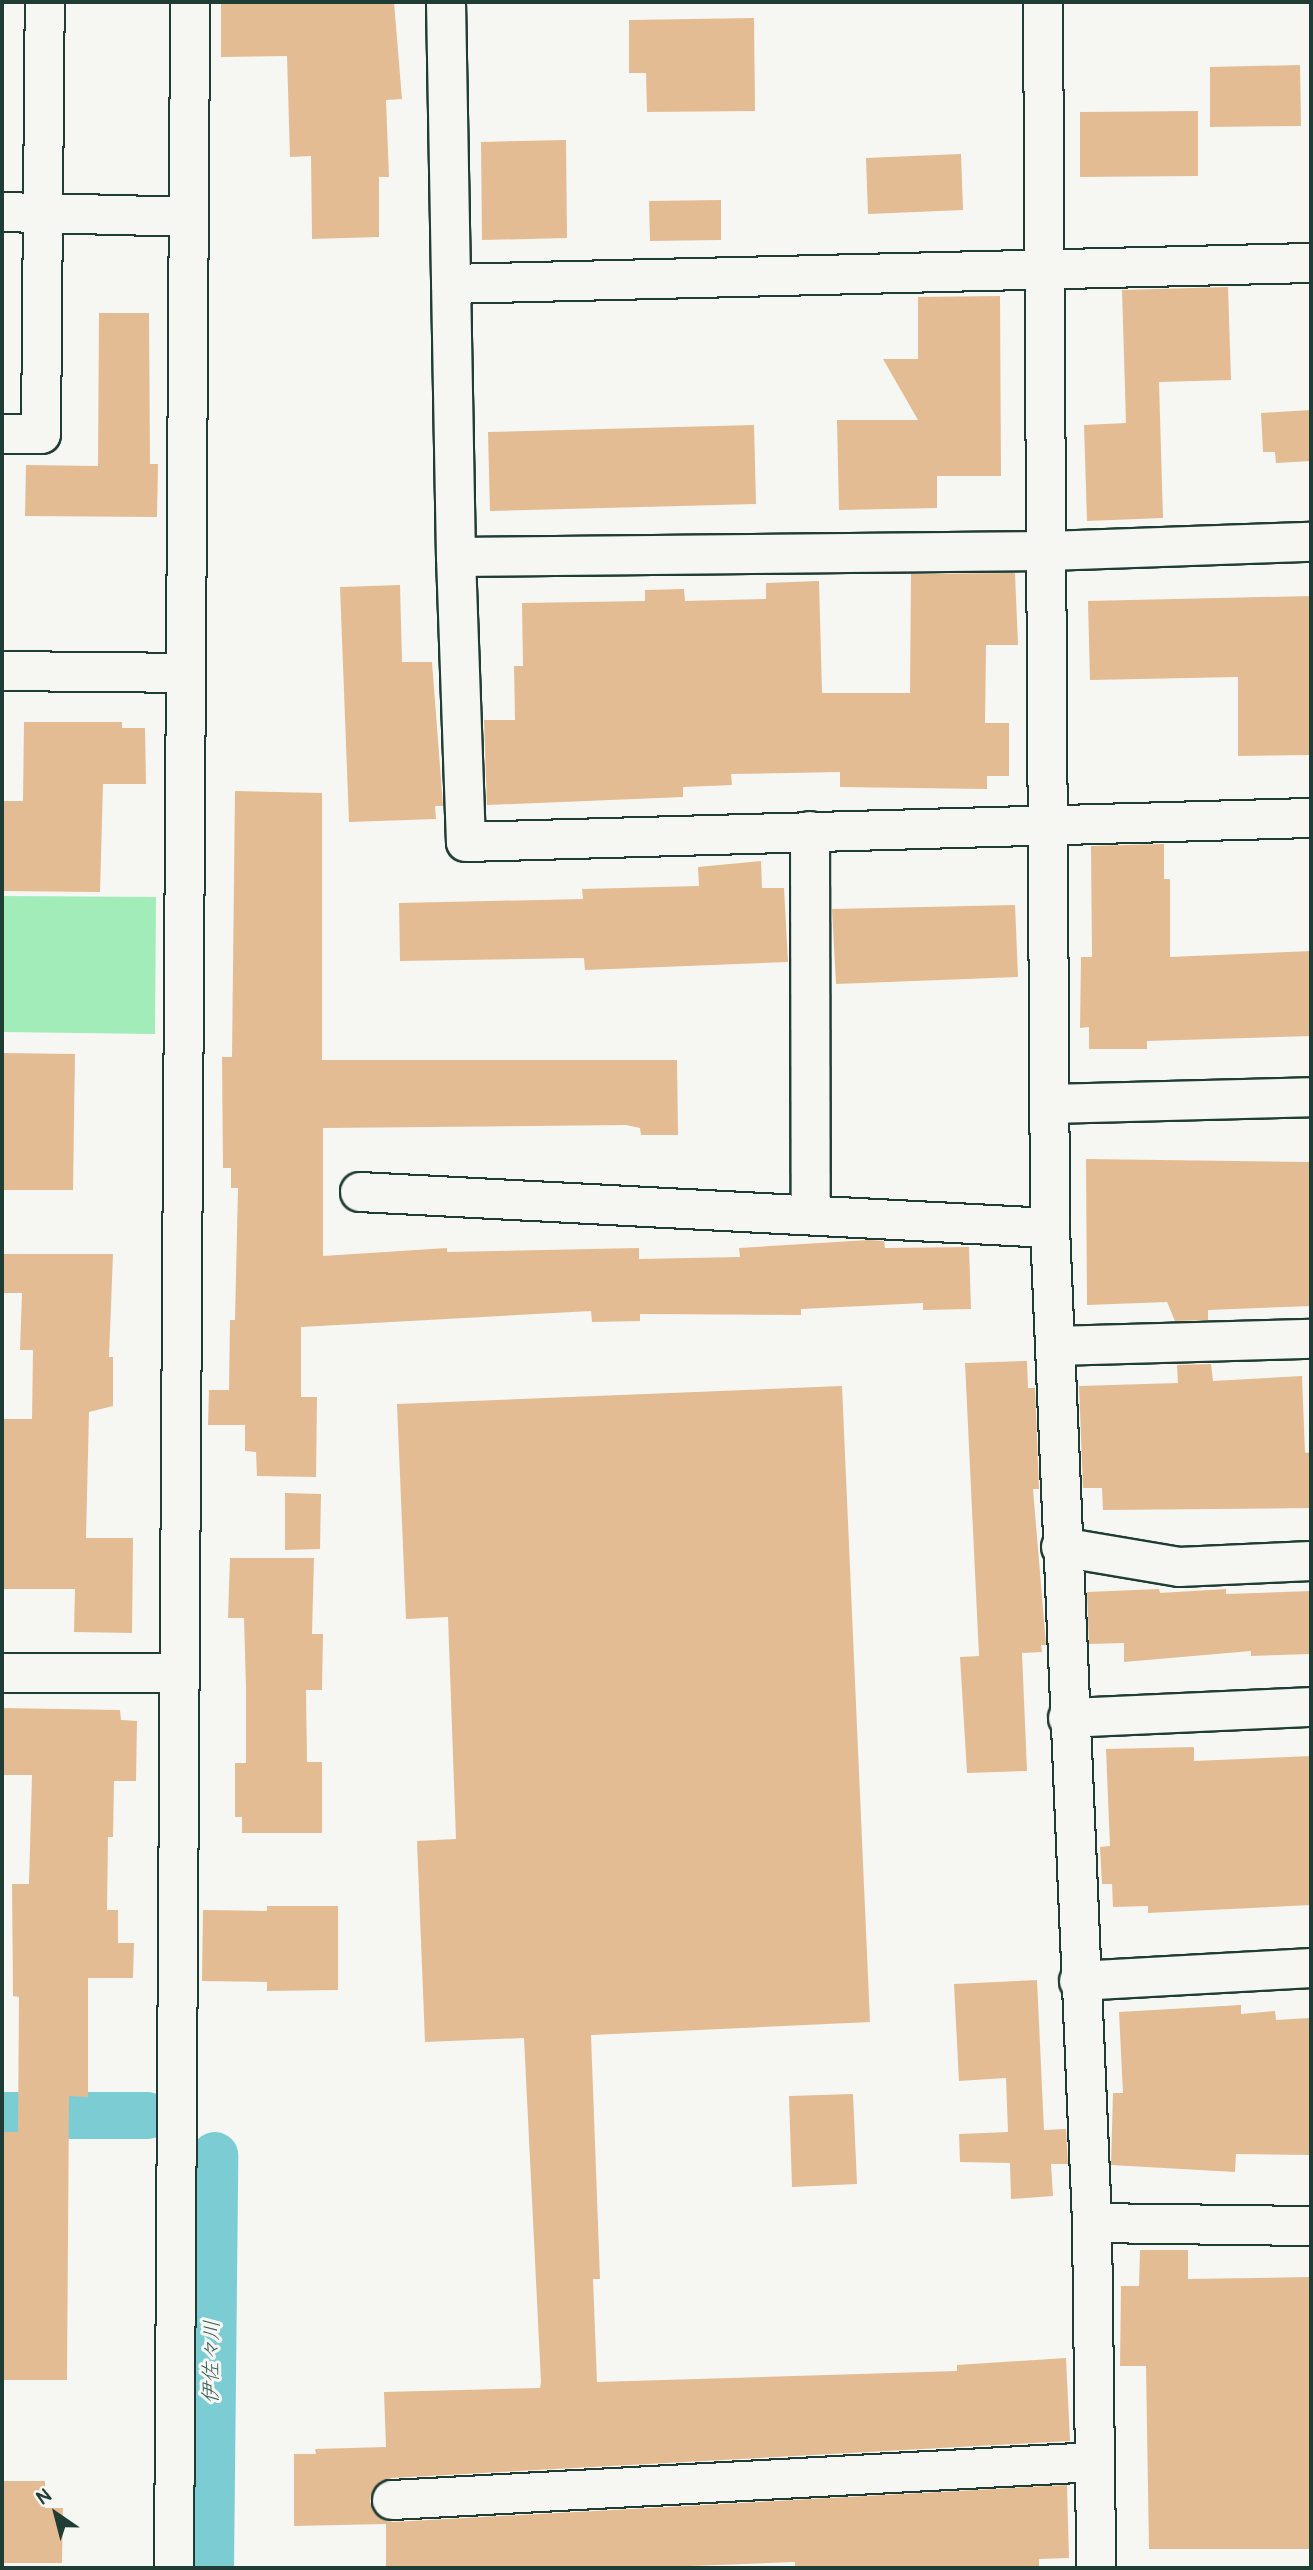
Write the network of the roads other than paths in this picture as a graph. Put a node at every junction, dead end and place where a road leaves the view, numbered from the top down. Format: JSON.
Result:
{"nodes":[{"id":1,"x":45,"y":2,"type":"edge"},
{"id":2,"x":190,"y":2,"type":"edge"},
{"id":3,"x":446,"y":2,"type":"edge"},
{"id":4,"x":1043,"y":2,"type":"edge"},
{"id":5,"x":2,"y":212,"type":"edge"},
{"id":6,"x":43,"y":213,"type":"junction"},
{"id":7,"x":188,"y":217,"type":"junction"},
{"id":8,"x":1311,"y":263,"type":"edge"},
{"id":9,"x":1047,"y":271,"type":"junction"},
{"id":10,"x":451,"y":284,"type":"junction"},
{"id":11,"x":2,"y":434,"type":"edge"},
{"id":12,"x":1311,"y":542,"type":"edge"},
{"id":13,"x":1048,"y":551,"type":"junction"},
{"id":14,"x":456,"y":557,"type":"junction"},
{"id":15,"x":2,"y":671,"type":"edge"},
{"id":16,"x":184,"y":673,"type":"junction"},
{"id":17,"x":1311,"y":818,"type":"edge"},
{"id":18,"x":1051,"y":826,"type":"junction"},
{"id":19,"x":810,"y":831,"type":"junction"},
{"id":20,"x":1311,"y":1097,"type":"edge"},
{"id":21,"x":1050,"y":1104,"type":"junction"},
{"id":22,"x":360,"y":1192,"type":"dead end"},
{"id":23,"x":811,"y":1214,"type":"junction"},
{"id":24,"x":1050,"y":1228,"type":"junction"},
{"id":25,"x":1311,"y":1339,"type":"edge"},
{"id":26,"x":1056,"y":1346,"type":"junction"},
{"id":27,"x":1061,"y":1547,"type":"junction"},
{"id":28,"x":1311,"y":1561,"type":"edge"},
{"id":29,"x":176,"y":1672,"type":"junction"},
{"id":30,"x":2,"y":1673,"type":"edge"},
{"id":31,"x":1311,"y":1707,"type":"edge"},
{"id":32,"x":1068,"y":1718,"type":"junction"},
{"id":33,"x":1311,"y":1968,"type":"edge"},
{"id":34,"x":1079,"y":1981,"type":"junction"},
{"id":35,"x":1092,"y":2223,"type":"junction"},
{"id":36,"x":1311,"y":2225,"type":"edge"},
{"id":37,"x":1095,"y":2462,"type":"junction"},
{"id":38,"x":392,"y":2500,"type":"dead end"},
{"id":39,"x":174,"y":2568,"type":"edge"},
{"id":40,"x":1096,"y":2568,"type":"edge"}],
"edges":[{"from":1,"to":6,"type":"street"},
{"from":2,"to":7,"type":"street"},
{"from":3,"to":10,"type":"street"},
{"from":4,"to":9,"type":"street"},
{"from":5,"to":6,"type":"street"},
{"from":6,"to":7,"type":"street"},
{"from":6,"to":11,"type":"street"},
{"from":7,"to":16,"type":"street"},
{"from":8,"to":9,"type":"street"},
{"from":9,"to":10,"type":"street"},
{"from":9,"to":13,"type":"street"},
{"from":10,"to":14,"type":"street"},
{"from":12,"to":13,"type":"street"},
{"from":13,"to":14,"type":"street"},
{"from":13,"to":18,"type":"street"},
{"from":14,"to":19,"type":"street"},
{"from":15,"to":16,"type":"street"},
{"from":16,"to":29,"type":"street"},
{"from":17,"to":18,"type":"street"},
{"from":18,"to":19,"type":"street"},
{"from":18,"to":21,"type":"street"},
{"from":19,"to":23,"type":"street"},
{"from":20,"to":21,"type":"street"},
{"from":21,"to":24,"type":"street"},
{"from":22,"to":23,"type":"street"},
{"from":23,"to":24,"type":"street"},
{"from":24,"to":26,"type":"street"},
{"from":25,"to":26,"type":"street"},
{"from":26,"to":27,"type":"street"},
{"from":27,"to":28,"type":"street"},
{"from":27,"to":32,"type":"street"},
{"from":29,"to":30,"type":"street"},
{"from":29,"to":39,"type":"street"},
{"from":31,"to":32,"type":"street"},
{"from":32,"to":34,"type":"street"},
{"from":33,"to":34,"type":"street"},
{"from":34,"to":35,"type":"street"},
{"from":35,"to":36,"type":"street"},
{"from":35,"to":37,"type":"street"},
{"from":37,"to":38,"type":"street"},
{"from":37,"to":40,"type":"street"}]}
